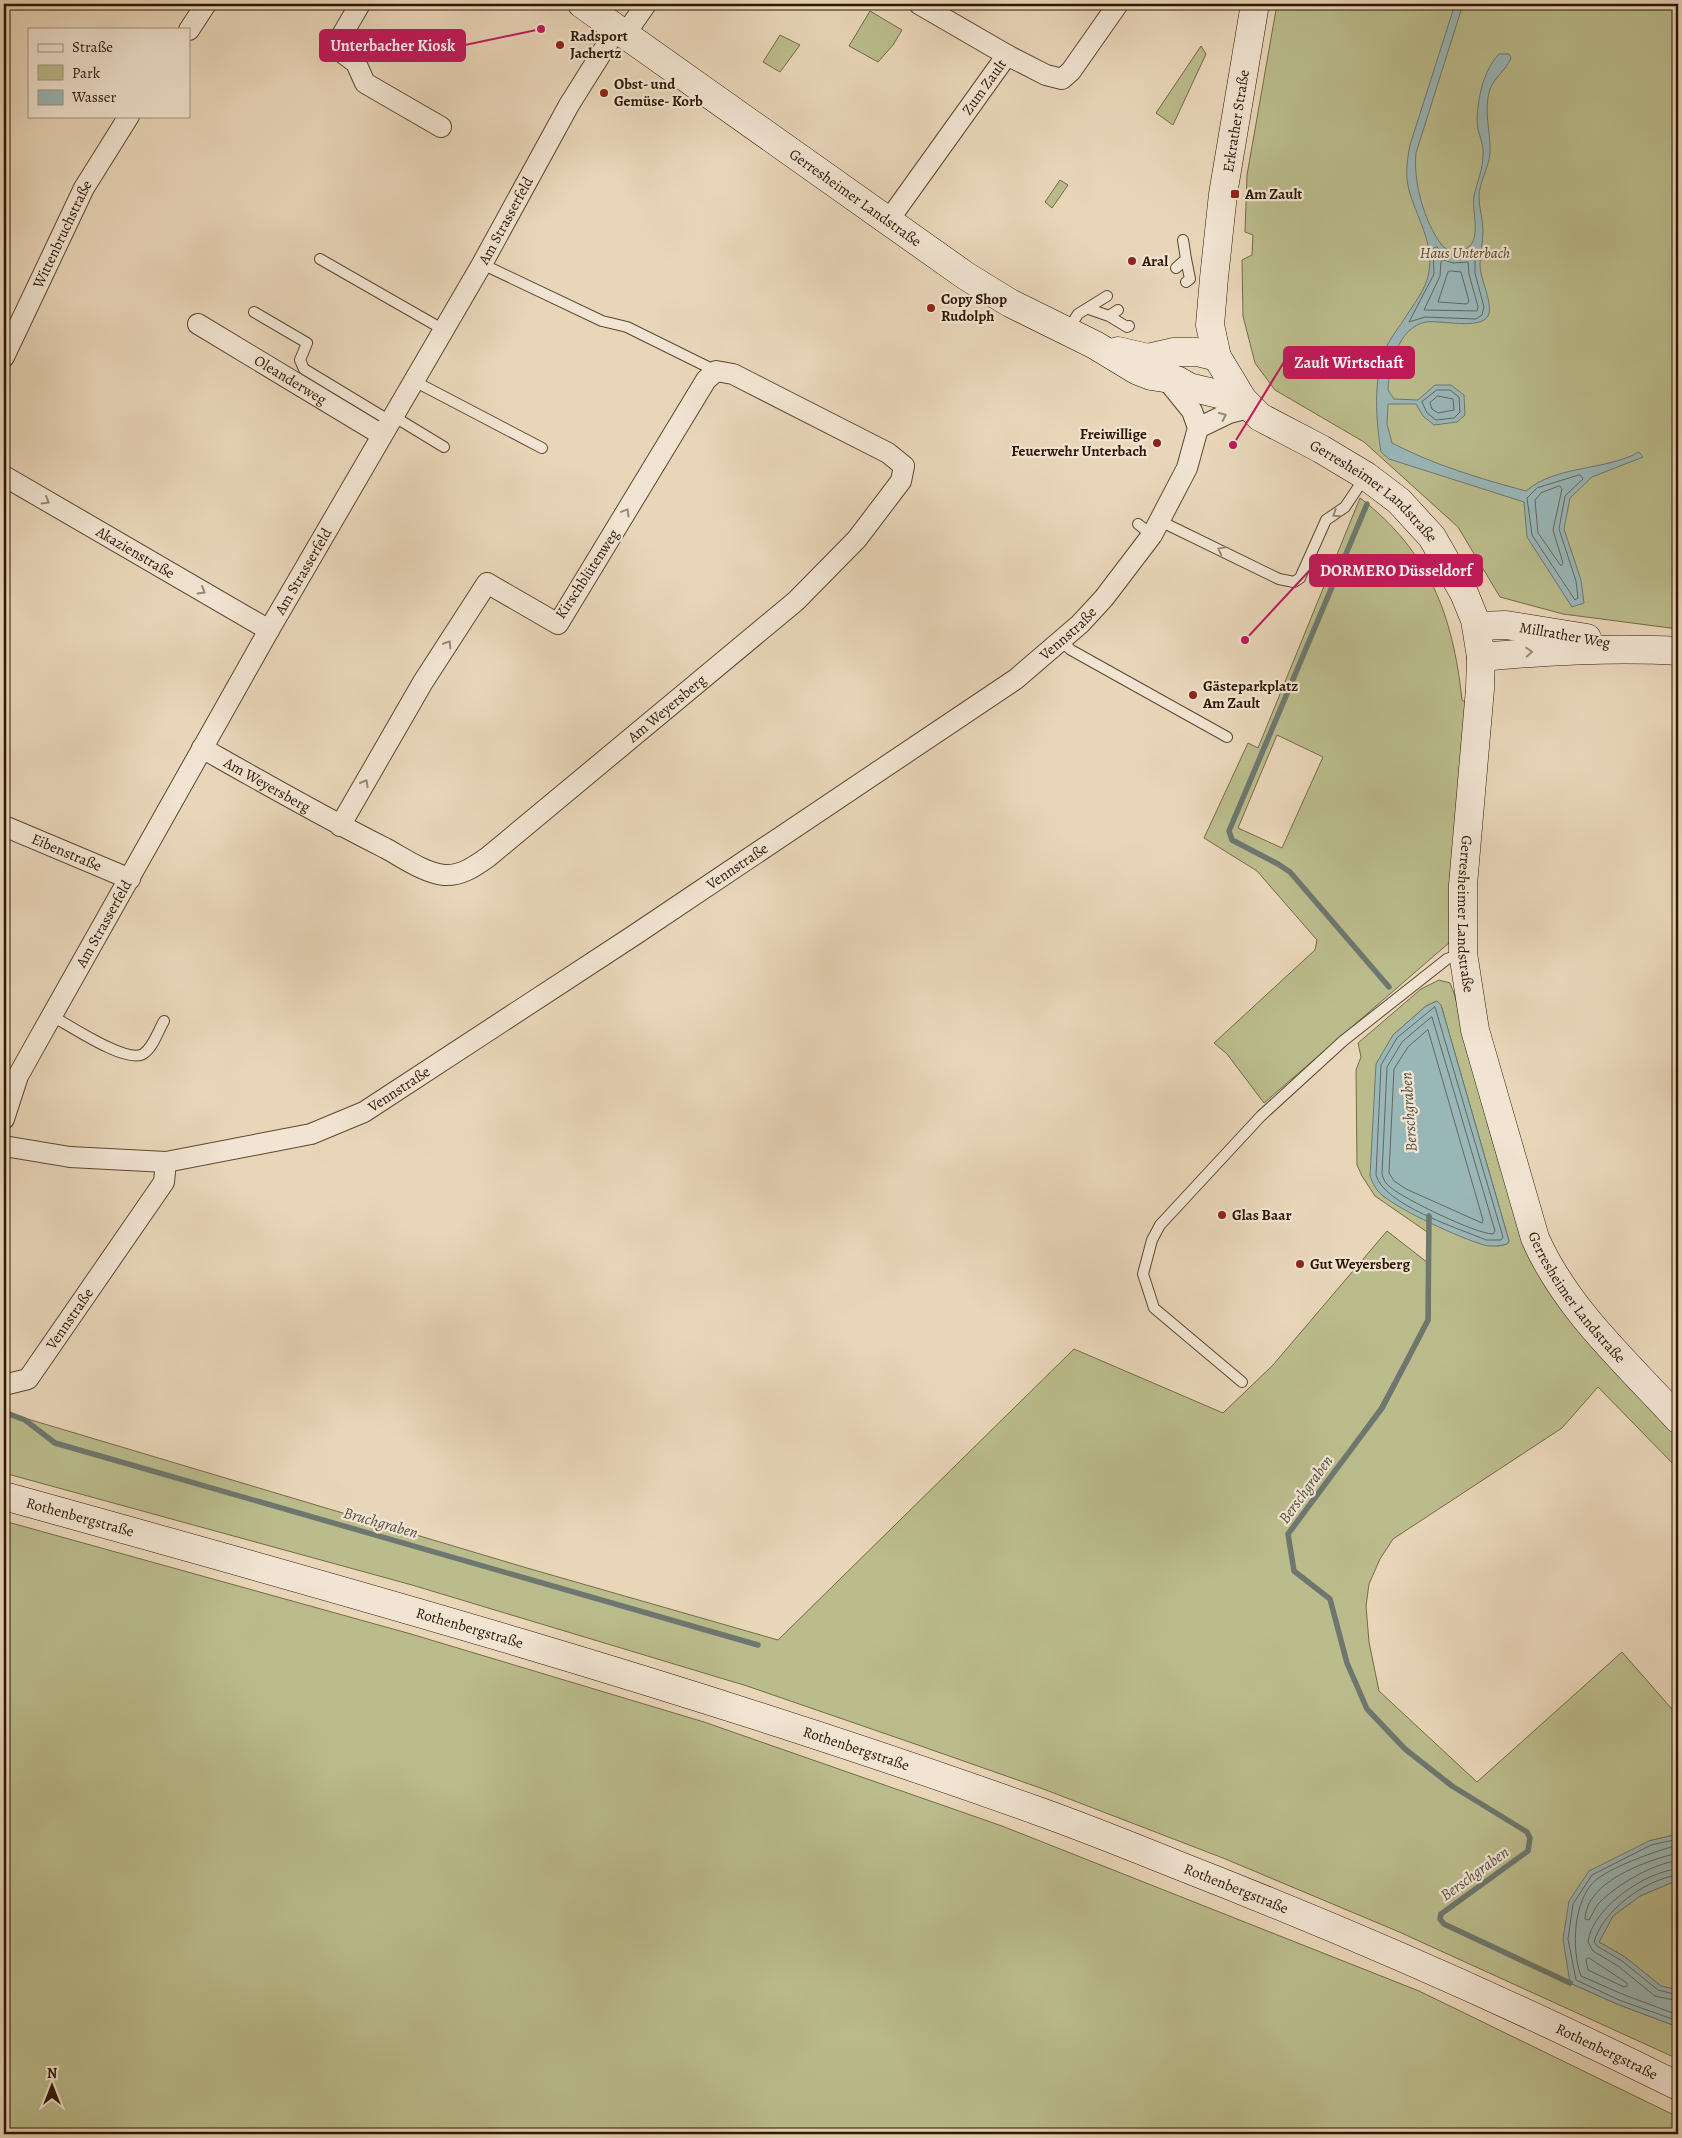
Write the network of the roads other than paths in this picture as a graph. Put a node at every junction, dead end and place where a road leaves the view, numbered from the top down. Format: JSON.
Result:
{"nodes":[{"id":1,"x":206,"y":4,"type":"edge"},
{"id":2,"x":360,"y":4,"type":"edge"},
{"id":3,"x":582,"y":4,"type":"edge"},
{"id":4,"x":646,"y":4,"type":"edge"},
{"id":5,"x":919,"y":4,"type":"edge"},
{"id":6,"x":1118,"y":4,"type":"edge"},
{"id":7,"x":1255,"y":4,"type":"edge"},
{"id":8,"x":190,"y":28,"type":"edge"},
{"id":9,"x":620,"y":33,"type":"junction"},
{"id":10,"x":1007,"y":54,"type":"junction"},
{"id":11,"x":129,"y":118,"type":"edge"},
{"id":12,"x":441,"y":127,"type":"dead end"},
{"id":13,"x":888,"y":221,"type":"junction"},
{"id":14,"x":1184,"y":240,"type":"dead end"},
{"id":15,"x":320,"y":259,"type":"dead end"},
{"id":16,"x":1186,"y":259,"type":"junction"},
{"id":17,"x":482,"y":264,"type":"junction"},
{"id":18,"x":1176,"y":268,"type":"dead end"},
{"id":19,"x":1186,"y":282,"type":"dead end"},
{"id":20,"x":1108,"y":296,"type":"dead end"},
{"id":21,"x":1089,"y":309,"type":"junction"},
{"id":22,"x":254,"y":312,"type":"dead end"},
{"id":23,"x":198,"y":324,"type":"dead end"},
{"id":24,"x":1210,"y":325,"type":"junction"},
{"id":25,"x":1129,"y":326,"type":"dead end"},
{"id":26,"x":444,"y":330,"type":"junction"},
{"id":27,"x":1067,"y":331,"type":"junction"},
{"id":28,"x":1095,"y":346,"type":"junction"},
{"id":29,"x":1174,"y":352,"type":"junction"},
{"id":30,"x":4,"y":357,"type":"edge"},
{"id":31,"x":1217,"y":357,"type":"junction"},
{"id":32,"x":716,"y":371,"type":"junction"},
{"id":33,"x":1171,"y":380,"type":"junction"},
{"id":34,"x":414,"y":381,"type":"junction"},
{"id":35,"x":1246,"y":404,"type":"junction"},
{"id":36,"x":389,"y":424,"type":"junction"},
{"id":37,"x":1198,"y":428,"type":"junction"},
{"id":38,"x":444,"y":447,"type":"dead end"},
{"id":39,"x":542,"y":448,"type":"dead end"},
{"id":40,"x":4,"y":476,"type":"edge"},
{"id":41,"x":1366,"y":476,"type":"junction"},
{"id":42,"x":1150,"y":527,"type":"junction"},
{"id":43,"x":1477,"y":626,"type":"junction"},
{"id":44,"x":269,"y":630,"type":"junction"},
{"id":45,"x":1062,"y":642,"type":"junction"},
{"id":46,"x":1666,"y":650,"type":"edge"},
{"id":47,"x":1481,"y":656,"type":"junction"},
{"id":48,"x":1226,"y":737,"type":"dead end"},
{"id":49,"x":202,"y":748,"type":"junction"},
{"id":50,"x":4,"y":826,"type":"edge"},
{"id":51,"x":340,"y":826,"type":"junction"},
{"id":52,"x":130,"y":879,"type":"junction"},
{"id":53,"x":1463,"y":953,"type":"junction"},
{"id":54,"x":52,"y":1016,"type":"junction"},
{"id":55,"x":164,"y":1021,"type":"dead end"},
{"id":56,"x":4,"y":1119,"type":"edge"},
{"id":57,"x":4,"y":1146,"type":"edge"},
{"id":58,"x":166,"y":1162,"type":"junction"},
{"id":59,"x":1242,"y":1382,"type":"dead end"},
{"id":60,"x":4,"y":1385,"type":"edge"},
{"id":61,"x":1678,"y":1419,"type":"edge"},
{"id":62,"x":4,"y":1496,"type":"edge"},
{"id":63,"x":1678,"y":2086,"type":"edge"}],
"edges":[{"from":1,"to":8,"type":"street"},
{"from":2,"to":12,"type":"street"},
{"from":3,"to":9,"type":"main road","name":"Gerresheimer Landstraße"},
{"from":4,"to":9,"type":"street"},
{"from":5,"to":10,"type":"street"},
{"from":6,"to":10,"type":"street","name":"Zum Zault"},
{"from":7,"to":24,"type":"main road","name":"Erkrather Straße"},
{"from":9,"to":13,"type":"main road","name":"Gerresheimer Landstraße"},
{"from":9,"to":17,"type":"street","name":"Am Strasserfeld"},
{"from":10,"to":13,"type":"street","name":"Zum Zault"},
{"from":11,"to":30,"type":"street","name":"Wittenbruchstraße"},
{"from":13,"to":27,"type":"main road","name":"Gerresheimer Landstraße"},
{"from":14,"to":16,"type":"lane"},
{"from":15,"to":26,"type":"lane"},
{"from":16,"to":18,"type":"lane"},
{"from":16,"to":19,"type":"lane"},
{"from":17,"to":26,"type":"street","name":"Am Strasserfeld"},
{"from":17,"to":32,"type":"lane"},
{"from":20,"to":21,"type":"lane"},
{"from":21,"to":25,"type":"lane"},
{"from":21,"to":27,"type":"lane"},
{"from":22,"to":36,"type":"lane"},
{"from":23,"to":36,"type":"street","name":"Oleanderweg"},
{"from":24,"to":29,"type":"main road","name":"Gerresheimer Landstraße"},
{"from":24,"to":31,"type":"main road","name":"Erkrather Straße"},
{"from":26,"to":34,"type":"street","name":"Am Strasserfeld"},
{"from":27,"to":28,"type":"main road","name":"Gerresheimer Landstraße"},
{"from":28,"to":29,"type":"main road","name":"Gerresheimer Landstraße"},
{"from":28,"to":33,"type":"main road","name":"Gerresheimer Landstraße"},
{"from":29,"to":31,"type":"main road","name":"Gerresheimer Landstraße"},
{"from":31,"to":33,"type":"main road"},
{"from":31,"to":35,"type":"main road","name":"Gerresheimer Landstraße"},
{"from":51,"to":32,"type":"street","name":"Kirschblütenweg","one_way":true},
{"from":32,"to":51,"type":"street","name":"Am Weyersberg"},
{"from":33,"to":35,"type":"main road","name":"Gerresheimer Landstraße"},
{"from":33,"to":37,"type":"street"},
{"from":34,"to":36,"type":"street","name":"Am Strasserfeld"},
{"from":34,"to":39,"type":"lane"},
{"from":37,"to":35,"type":"street","one_way":true},
{"from":35,"to":41,"type":"main road","name":"Gerresheimer Landstraße"},
{"from":36,"to":38,"type":"lane"},
{"from":36,"to":44,"type":"street","name":"Am Strasserfeld"},
{"from":37,"to":42,"type":"street","name":"Vennstraße"},
{"from":40,"to":44,"type":"street","name":"Akazienstraße","one_way":true},
{"from":41,"to":42,"type":"lane","one_way":true},
{"from":41,"to":43,"type":"main road","name":"Gerresheimer Landstraße"},
{"from":42,"to":45,"type":"street","name":"Vennstraße"},
{"from":43,"to":46,"type":"main road","name":"Millrather Weg"},
{"from":43,"to":47,"type":"main road","name":"Gerresheimer Landstraße"},
{"from":44,"to":49,"type":"street","name":"Am Strasserfeld"},
{"from":45,"to":48,"type":"lane"},
{"from":45,"to":58,"type":"street","name":"Vennstraße"},
{"from":47,"to":46,"type":"main road","name":"Millrather Weg","one_way":true},
{"from":47,"to":53,"type":"main road","name":"Gerresheimer Landstraße"},
{"from":49,"to":51,"type":"street","name":"Am Weyersberg"},
{"from":49,"to":52,"type":"street","name":"Am Strasserfeld"},
{"from":50,"to":52,"type":"street","name":"Eibenstraße"},
{"from":52,"to":54,"type":"street","name":"Am Strasserfeld"},
{"from":53,"to":59,"type":"lane"},
{"from":53,"to":61,"type":"main road","name":"Gerresheimer Landstraße"},
{"from":54,"to":55,"type":"lane"},
{"from":54,"to":56,"type":"street","name":"Am Strasserfeld"},
{"from":57,"to":58,"type":"street","name":"Vennstraße"},
{"from":58,"to":60,"type":"street","name":"Vennstraße"},
{"from":62,"to":63,"type":"main road","name":"Rothenbergstraße"}]}
